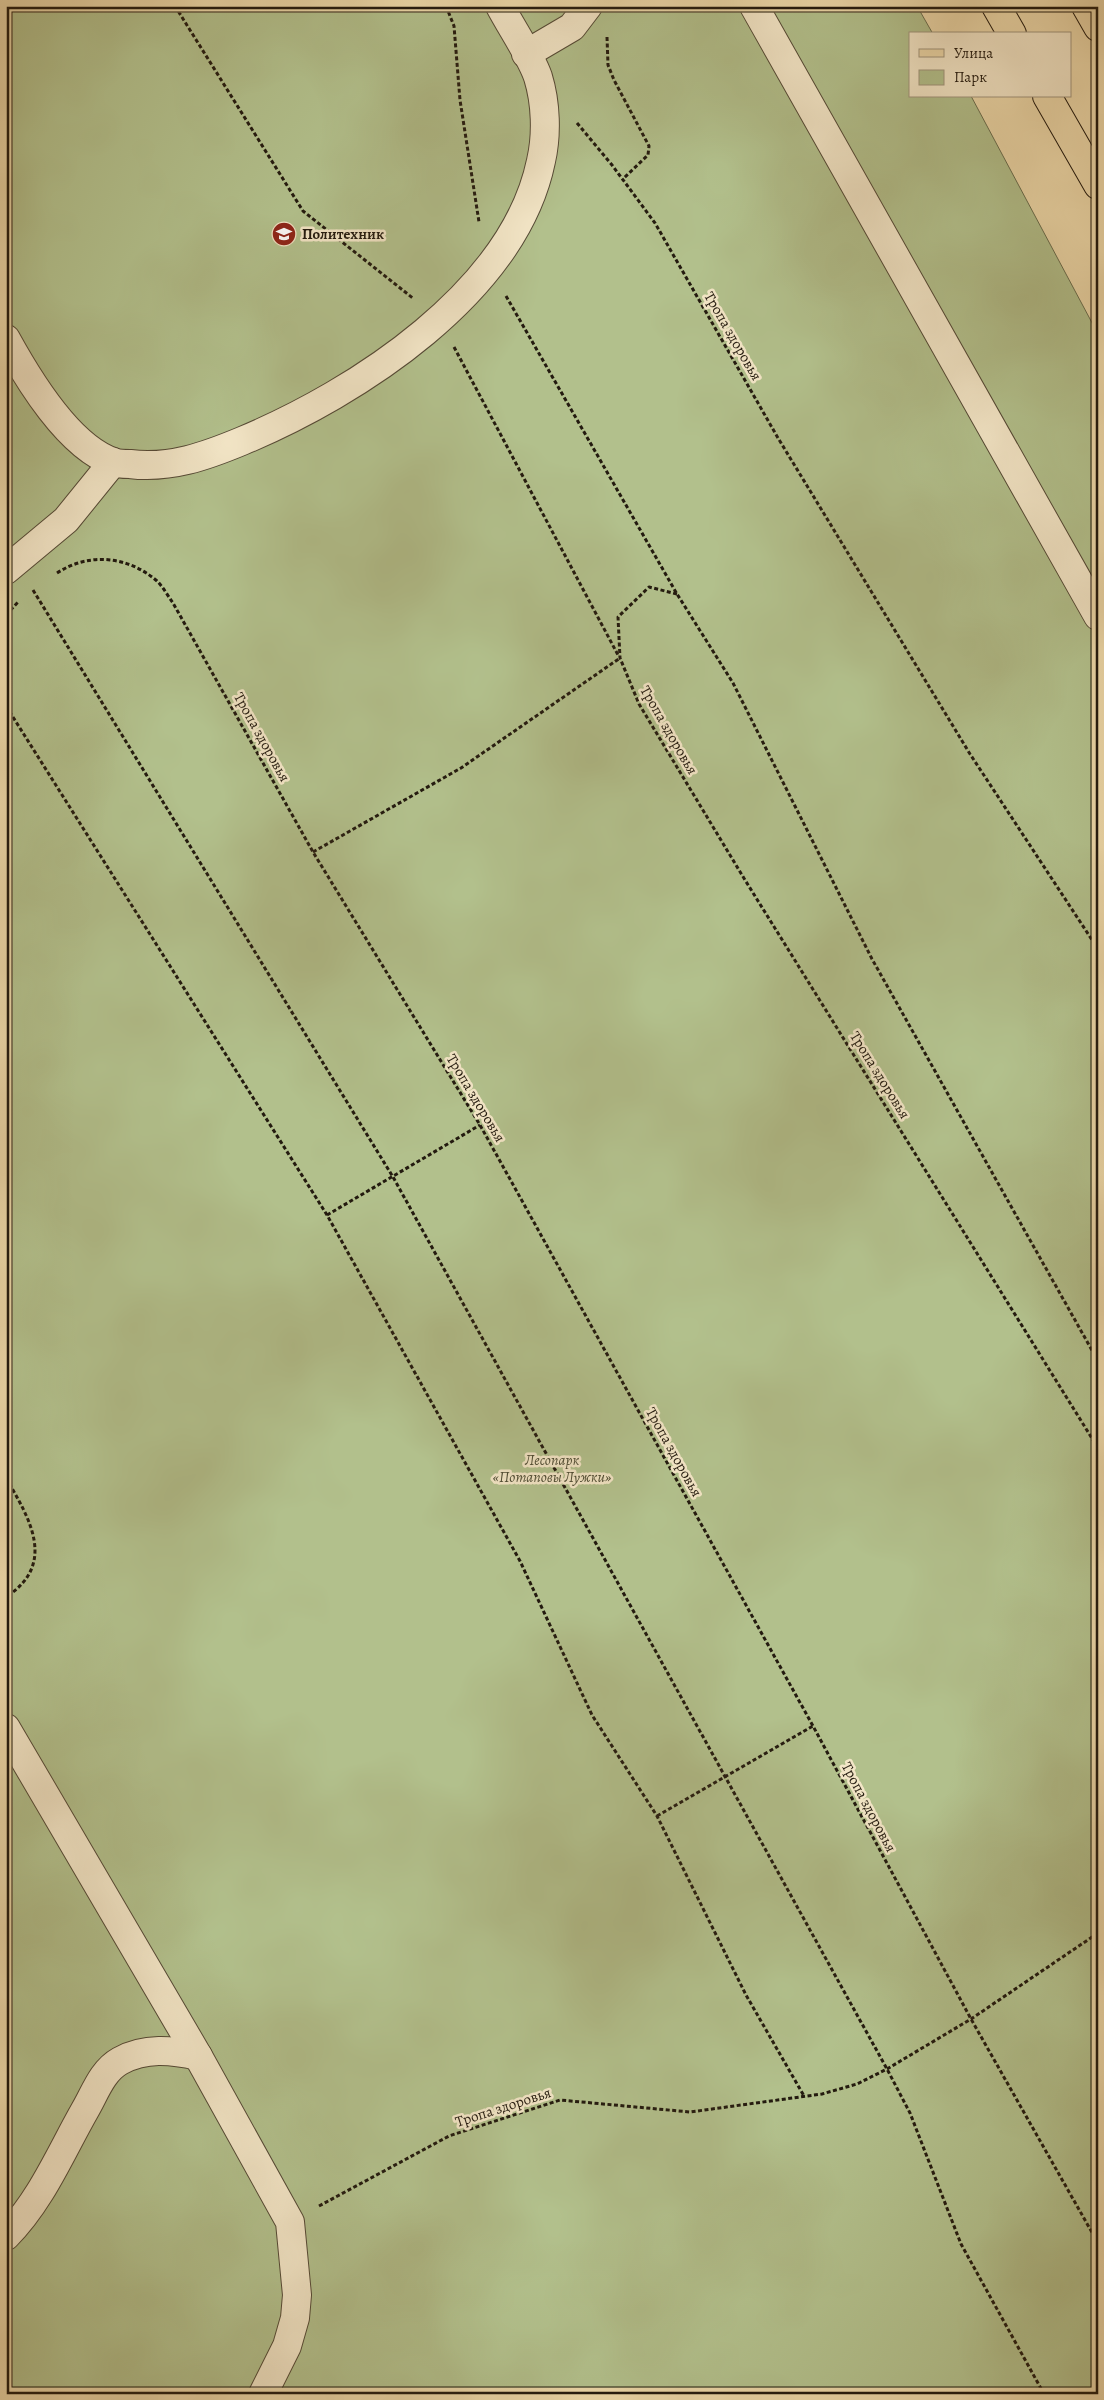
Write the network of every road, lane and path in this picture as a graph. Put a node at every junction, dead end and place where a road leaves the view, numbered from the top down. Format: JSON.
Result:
{"nodes":[{"id":1,"x":175,"y":6,"type":"edge"},
{"id":2,"x":446,"y":6,"type":"edge"},
{"id":3,"x":500,"y":6,"type":"edge"},
{"id":4,"x":588,"y":6,"type":"edge"},
{"id":5,"x":754,"y":6,"type":"edge"},
{"id":6,"x":996,"y":6,"type":"edge"},
{"id":7,"x":1086,"y":6,"type":"edge"},
{"id":8,"x":1098,"y":27,"type":"edge"},
{"id":9,"x":1011,"y":32,"type":"edge"},
{"id":10,"x":607,"y":34,"type":"dead end"},
{"id":11,"x":526,"y":54,"type":"junction"},
{"id":12,"x":1048,"y":98,"type":"edge"},
{"id":13,"x":575,"y":121,"type":"dead end"},
{"id":14,"x":623,"y":179,"type":"junction"},
{"id":15,"x":1098,"y":186,"type":"edge"},
{"id":16,"x":486,"y":270,"type":"junction"},
{"id":17,"x":439,"y":320,"type":"junction"},
{"id":18,"x":6,"y":339,"type":"edge"},
{"id":19,"x":113,"y":462,"type":"junction"},
{"id":20,"x":6,"y":570,"type":"edge"},
{"id":21,"x":56,"y":574,"type":"dead end"},
{"id":22,"x":40,"y":584,"type":"dead end"},
{"id":23,"x":677,"y":594,"type":"junction"},
{"id":24,"x":1098,"y":616,"type":"edge"},
{"id":25,"x":620,"y":658,"type":"junction"},
{"id":26,"x":6,"y":706,"type":"edge"},
{"id":27,"x":313,"y":852,"type":"junction"},
{"id":28,"x":1098,"y":949,"type":"edge"},
{"id":29,"x":480,"y":1125,"type":"junction"},
{"id":30,"x":393,"y":1177,"type":"junction"},
{"id":31,"x":327,"y":1215,"type":"junction"},
{"id":32,"x":1098,"y":1361,"type":"edge"},
{"id":33,"x":1098,"y":1448,"type":"edge"},
{"id":34,"x":6,"y":1478,"type":"edge"},
{"id":35,"x":6,"y":1598,"type":"edge"},
{"id":36,"x":813,"y":1726,"type":"junction"},
{"id":37,"x":6,"y":1728,"type":"edge"},
{"id":38,"x":725,"y":1777,"type":"junction"},
{"id":39,"x":657,"y":1816,"type":"junction"},
{"id":40,"x":1098,"y":1933,"type":"edge"},
{"id":41,"x":972,"y":2019,"type":"junction"},
{"id":42,"x":198,"y":2056,"type":"junction"},
{"id":43,"x":887,"y":2069,"type":"junction"},
{"id":44,"x":804,"y":2096,"type":"junction"},
{"id":45,"x":290,"y":2222,"type":"junction"},
{"id":46,"x":6,"y":2236,"type":"edge"},
{"id":47,"x":1098,"y":2243,"type":"edge"},
{"id":48,"x":263,"y":2394,"type":"edge"},
{"id":49,"x":1044,"y":2394,"type":"edge"}],
"edges":[{"from":1,"to":17,"type":"path"},
{"from":2,"to":16,"type":"path"},
{"from":3,"to":11,"type":"street"},
{"from":4,"to":11,"type":"street"},
{"from":5,"to":24,"type":"street"},
{"from":6,"to":9,"type":"main road"},
{"from":7,"to":8,"type":"main road"},
{"from":10,"to":14,"type":"path"},
{"from":11,"to":16,"type":"street"},
{"from":12,"to":15,"type":"main road"},
{"from":13,"to":14,"type":"path","name":"Тропа здоровья"},
{"from":14,"to":28,"type":"path","name":"Тропа здоровья"},
{"from":16,"to":17,"type":"street"},
{"from":16,"to":23,"type":"path"},
{"from":17,"to":19,"type":"street"},
{"from":17,"to":25,"type":"path"},
{"from":18,"to":19,"type":"street"},
{"from":19,"to":20,"type":"street"},
{"from":21,"to":27,"type":"path","name":"Тропа здоровья"},
{"from":22,"to":30,"type":"path"},
{"from":23,"to":25,"type":"path","name":"Тропа здоровья"},
{"from":23,"to":32,"type":"path"},
{"from":25,"to":27,"type":"path"},
{"from":25,"to":33,"type":"path","name":"Тропа здоровья"},
{"from":26,"to":31,"type":"path"},
{"from":27,"to":29,"type":"path","name":"Тропа здоровья"},
{"from":29,"to":30,"type":"path"},
{"from":29,"to":36,"type":"path","name":"Тропа здоровья"},
{"from":30,"to":31,"type":"path"},
{"from":30,"to":38,"type":"path"},
{"from":31,"to":39,"type":"path"},
{"from":34,"to":35,"type":"path"},
{"from":36,"to":38,"type":"path"},
{"from":36,"to":41,"type":"path","name":"Тропа здоровья"},
{"from":37,"to":42,"type":"street"},
{"from":38,"to":39,"type":"path"},
{"from":38,"to":43,"type":"path"},
{"from":39,"to":44,"type":"path"},
{"from":40,"to":41,"type":"path"},
{"from":41,"to":43,"type":"path","name":"Тропа здоровья"},
{"from":41,"to":47,"type":"path","name":"Тропа здоровья"},
{"from":42,"to":45,"type":"street"},
{"from":42,"to":46,"type":"street"},
{"from":43,"to":44,"type":"path","name":"Тропа здоровья"},
{"from":43,"to":49,"type":"path"},
{"from":44,"to":45,"type":"path","name":"Тропа здоровья"},
{"from":45,"to":48,"type":"street"}]}
